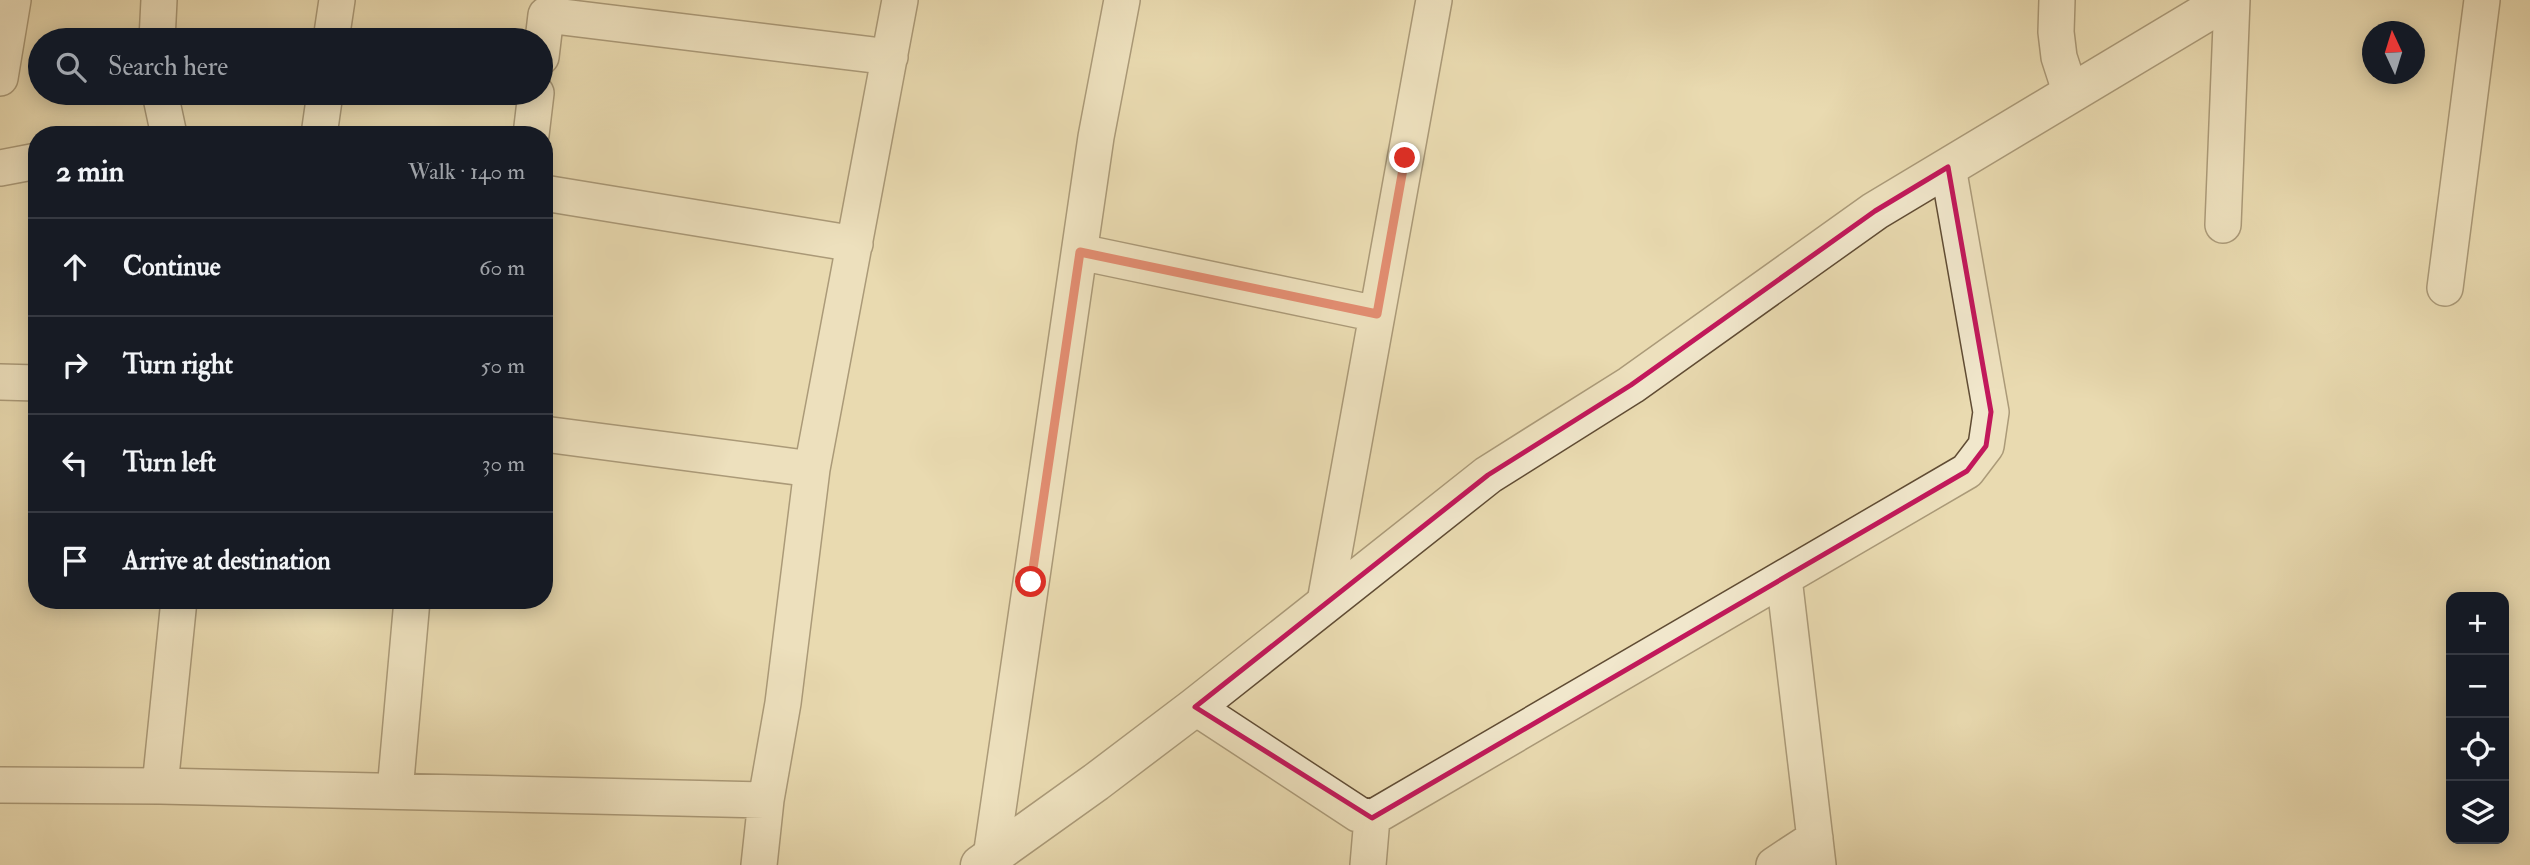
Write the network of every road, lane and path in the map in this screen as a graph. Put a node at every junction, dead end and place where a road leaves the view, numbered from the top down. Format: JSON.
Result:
{"nodes":[{"id":1,"x":13,"y":0,"type":"edge"},
{"id":2,"x":159,"y":0,"type":"edge"},
{"id":3,"x":337,"y":0,"type":"edge"},
{"id":4,"x":900,"y":0,"type":"edge"},
{"id":5,"x":1122,"y":0,"type":"edge"},
{"id":6,"x":2057,"y":0,"type":"edge"},
{"id":7,"x":2230,"y":0,"type":"edge"},
{"id":8,"x":2482,"y":0,"type":"edge"},
{"id":9,"x":1430,"y":1,"type":"edge"},
{"id":10,"x":158,"y":28,"type":"edge"},
{"id":11,"x":333,"y":28,"type":"edge"},
{"id":12,"x":544,"y":28,"type":"edge"},
{"id":13,"x":890,"y":57,"type":"junction"},
{"id":14,"x":0,"y":78,"type":"edge"},
{"id":15,"x":2071,"y":94,"type":"junction"},
{"id":16,"x":163,"y":105,"type":"edge"},
{"id":17,"x":323,"y":105,"type":"edge"},
{"id":18,"x":535,"y":105,"type":"edge"},
{"id":19,"x":167,"y":126,"type":"edge"},
{"id":20,"x":320,"y":126,"type":"edge"},
{"id":21,"x":532,"y":126,"type":"edge"},
{"id":22,"x":28,"y":163,"type":"edge"},
{"id":23,"x":1948,"y":167,"type":"junction"},
{"id":24,"x":0,"y":168,"type":"edge"},
{"id":25,"x":553,"y":195,"type":"edge"},
{"id":26,"x":2222,"y":225,"type":"dead end"},
{"id":27,"x":855,"y":244,"type":"junction"},
{"id":28,"x":1080,"y":252,"type":"junction"},
{"id":29,"x":2445,"y":288,"type":"dead end"},
{"id":30,"x":1377,"y":314,"type":"junction"},
{"id":31,"x":0,"y":382,"type":"edge"},
{"id":32,"x":28,"y":383,"type":"edge"},
{"id":33,"x":553,"y":435,"type":"edge"},
{"id":34,"x":812,"y":469,"type":"junction"},
{"id":35,"x":1784,"y":578,"type":"junction"},
{"id":36,"x":1325,"y":602,"type":"junction"},
{"id":37,"x":177,"y":609,"type":"edge"},
{"id":38,"x":411,"y":609,"type":"edge"},
{"id":39,"x":1195,"y":707,"type":"junction"},
{"id":40,"x":0,"y":785,"type":"edge"},
{"id":41,"x":160,"y":786,"type":"junction"},
{"id":42,"x":395,"y":791,"type":"junction"},
{"id":43,"x":766,"y":800,"type":"junction"},
{"id":44,"x":1372,"y":818,"type":"junction"},
{"id":45,"x":1816,"y":851,"type":"edge"},
{"id":46,"x":986,"y":861,"type":"edge"},
{"id":47,"x":759,"y":865,"type":"edge"},
{"id":48,"x":1368,"y":865,"type":"edge"},
{"id":49,"x":1774,"y":865,"type":"edge"}],
"edges":[{"from":1,"to":14,"type":"street"},
{"from":2,"to":10,"type":"street"},
{"from":3,"to":11,"type":"street"},
{"from":4,"to":13,"type":"street"},
{"from":5,"to":28,"type":"street"},
{"from":6,"to":15,"type":"street"},
{"from":7,"to":15,"type":"street"},
{"from":7,"to":26,"type":"street"},
{"from":8,"to":29,"type":"street"},
{"from":9,"to":30,"type":"street"},
{"from":12,"to":13,"type":"street"},
{"from":13,"to":27,"type":"street"},
{"from":15,"to":23,"type":"street"},
{"from":16,"to":19,"type":"street"},
{"from":17,"to":20,"type":"street"},
{"from":18,"to":21,"type":"street"},
{"from":22,"to":24,"type":"street"},
{"from":23,"to":35,"type":"street"},
{"from":23,"to":36,"type":"street"},
{"from":25,"to":27,"type":"street"},
{"from":27,"to":34,"type":"street"},
{"from":28,"to":30,"type":"street"},
{"from":28,"to":46,"type":"street"},
{"from":30,"to":36,"type":"street"},
{"from":31,"to":32,"type":"street"},
{"from":33,"to":34,"type":"street"},
{"from":34,"to":43,"type":"street"},
{"from":35,"to":44,"type":"street"},
{"from":35,"to":45,"type":"street"},
{"from":36,"to":39,"type":"street"},
{"from":37,"to":41,"type":"street"},
{"from":38,"to":42,"type":"street"},
{"from":39,"to":44,"type":"street"},
{"from":39,"to":46,"type":"street"},
{"from":40,"to":41,"type":"street"},
{"from":41,"to":42,"type":"street"},
{"from":42,"to":43,"type":"street"},
{"from":43,"to":47,"type":"street"},
{"from":44,"to":48,"type":"street"},
{"from":45,"to":49,"type":"street"}]}
